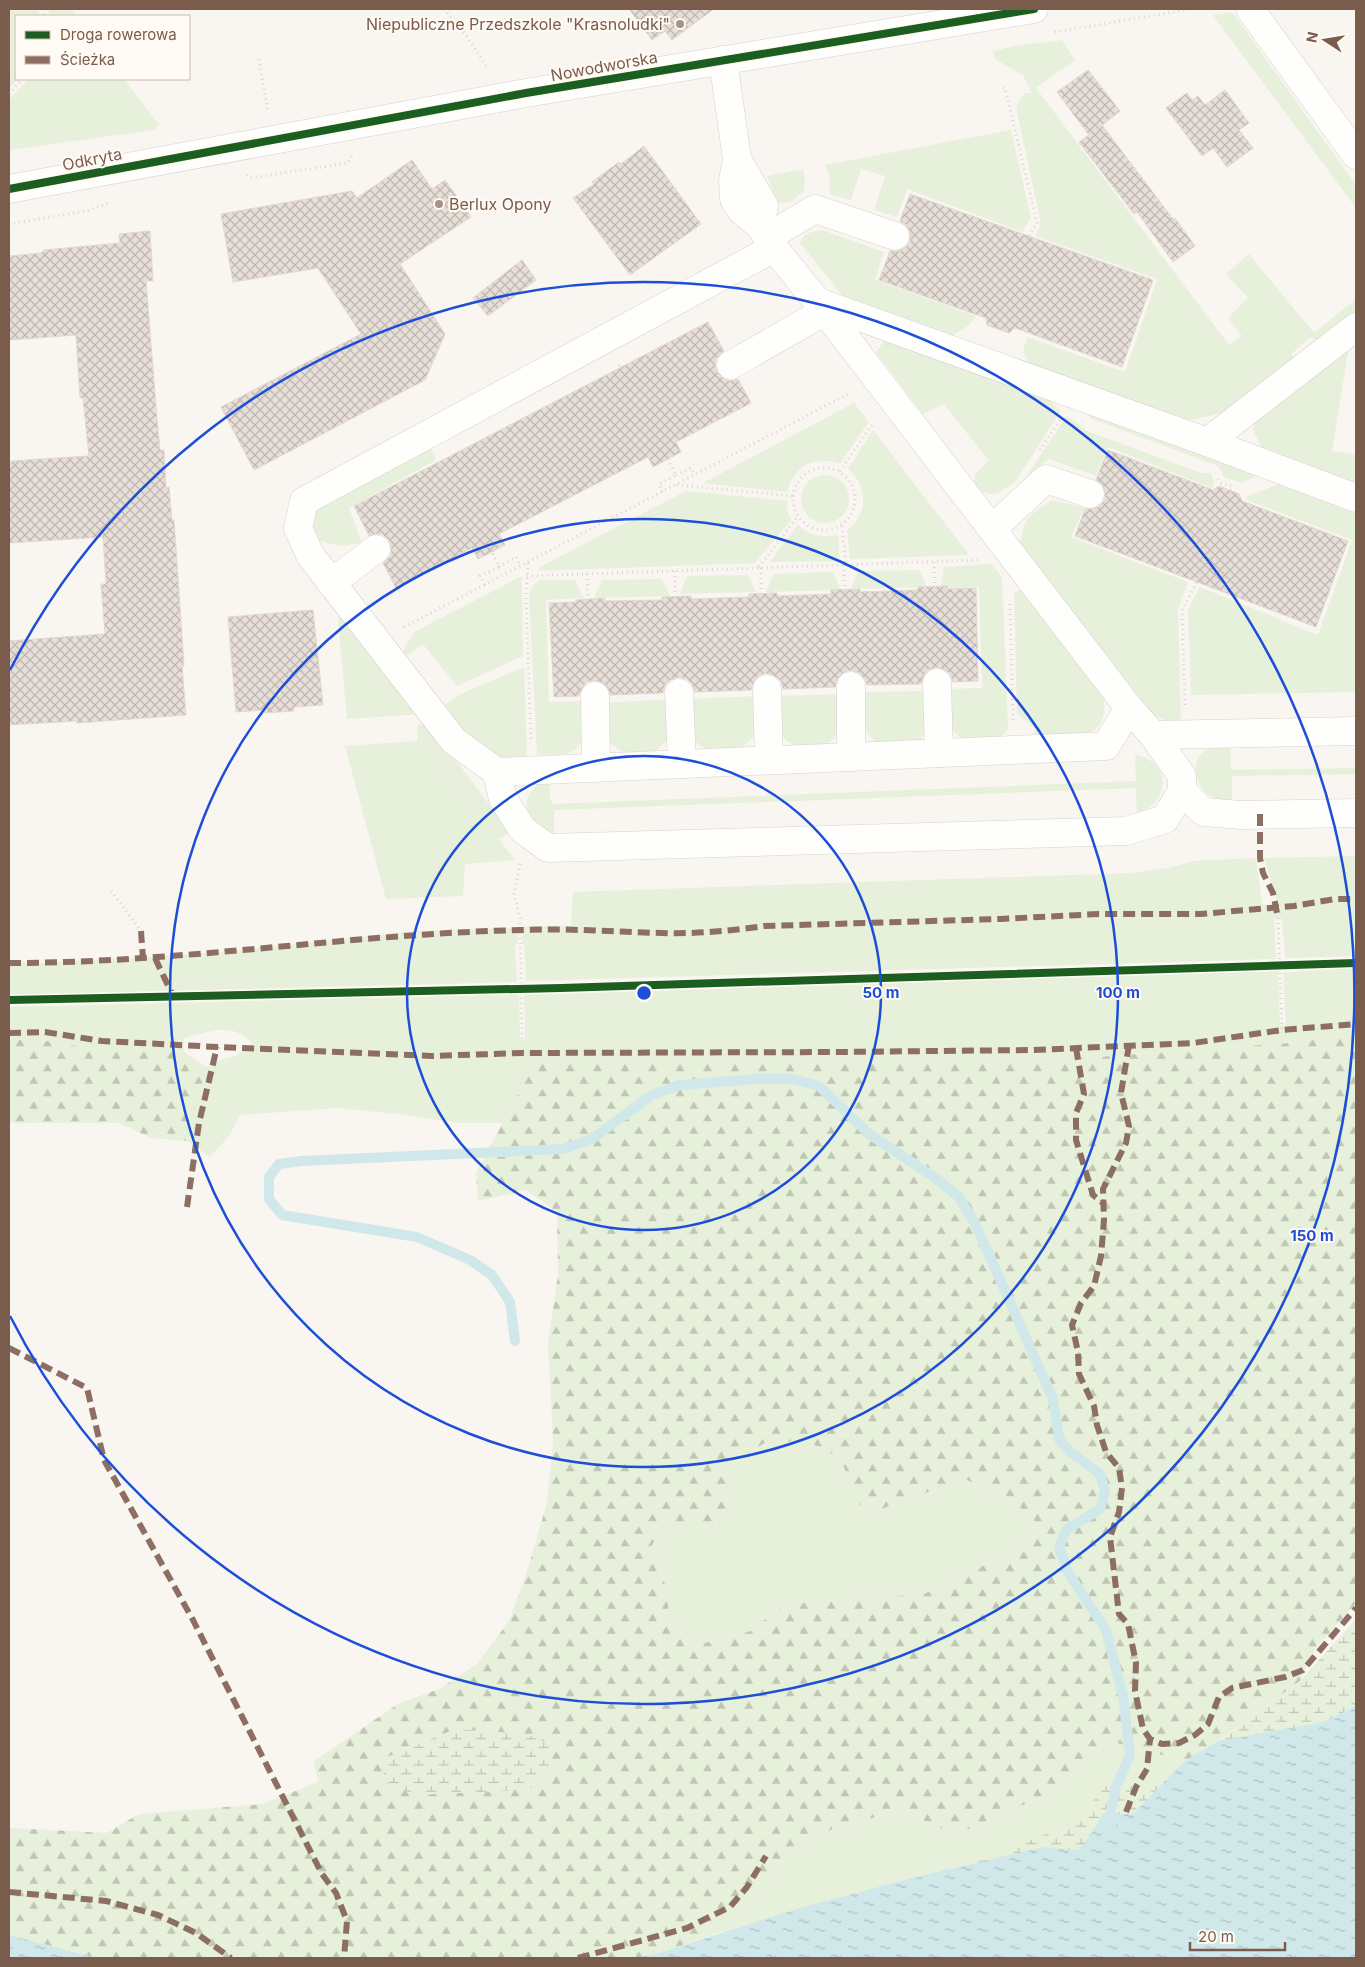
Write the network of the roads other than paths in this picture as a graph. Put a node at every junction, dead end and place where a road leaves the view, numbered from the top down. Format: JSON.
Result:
{"nodes":[{"id":1,"x":1034,"y":9,"type":"edge"},
{"id":2,"x":1250,"y":9,"type":"edge"},
{"id":3,"x":723,"y":60,"type":"junction"},
{"id":4,"x":1356,"y":155,"type":"edge"},
{"id":5,"x":180,"y":157,"type":"joint"},
{"id":6,"x":9,"y":189,"type":"edge"},
{"id":7,"x":895,"y":236,"type":"dead end"},
{"id":8,"x":767,"y":237,"type":"junction"},
{"id":9,"x":821,"y":306,"type":"junction"},
{"id":10,"x":1356,"y":327,"type":"edge"},
{"id":11,"x":731,"y":365,"type":"dead end"},
{"id":12,"x":1207,"y":442,"type":"junction"},
{"id":13,"x":1090,"y":494,"type":"dead end"},
{"id":14,"x":1356,"y":498,"type":"edge"},
{"id":15,"x":992,"y":528,"type":"junction"},
{"id":16,"x":376,"y":549,"type":"dead end"},
{"id":17,"x":331,"y":582,"type":"junction"},
{"id":18,"x":937,"y":683,"type":"dead end"},
{"id":19,"x":851,"y":686,"type":"dead end"},
{"id":20,"x":767,"y":689,"type":"dead end"},
{"id":21,"x":679,"y":692,"type":"dead end"},
{"id":22,"x":595,"y":696,"type":"dead end"},
{"id":23,"x":1129,"y":708,"type":"junction"},
{"id":24,"x":1356,"y":731,"type":"edge"},
{"id":25,"x":1152,"y":735,"type":"junction"},
{"id":26,"x":940,"y":753,"type":"junction"},
{"id":27,"x":851,"y":757,"type":"junction"},
{"id":28,"x":769,"y":760,"type":"junction"},
{"id":29,"x":682,"y":764,"type":"junction"},
{"id":30,"x":596,"y":768,"type":"junction"},
{"id":31,"x":497,"y":772,"type":"junction"},
{"id":32,"x":1182,"y":791,"type":"junction"},
{"id":33,"x":1356,"y":813,"type":"edge"}],
"edges":[{"from":1,"to":3,"type":"street","name":"Nowodworska"},
{"from":2,"to":4,"type":"street"},
{"from":3,"to":5,"type":"street","name":"Nowodworska"},
{"from":3,"to":8,"type":"street"},
{"from":5,"to":6,"type":"street","name":"Odkryta"},
{"from":7,"to":8,"type":"street"},
{"from":8,"to":9,"type":"street"},
{"from":8,"to":17,"type":"street"},
{"from":9,"to":11,"type":"street"},
{"from":9,"to":12,"type":"street"},
{"from":9,"to":15,"type":"street"},
{"from":10,"to":12,"type":"street"},
{"from":12,"to":14,"type":"street"},
{"from":13,"to":15,"type":"street"},
{"from":15,"to":23,"type":"street"},
{"from":16,"to":17,"type":"street"},
{"from":17,"to":31,"type":"street"},
{"from":18,"to":26,"type":"street"},
{"from":19,"to":27,"type":"street"},
{"from":20,"to":28,"type":"street"},
{"from":21,"to":29,"type":"street"},
{"from":22,"to":30,"type":"street"},
{"from":23,"to":25,"type":"street"},
{"from":23,"to":26,"type":"street"},
{"from":24,"to":25,"type":"street"},
{"from":25,"to":32,"type":"street"},
{"from":26,"to":27,"type":"street"},
{"from":27,"to":28,"type":"street"},
{"from":28,"to":29,"type":"street"},
{"from":29,"to":30,"type":"street"},
{"from":30,"to":31,"type":"street"},
{"from":31,"to":32,"type":"street"},
{"from":32,"to":33,"type":"street"}]}
